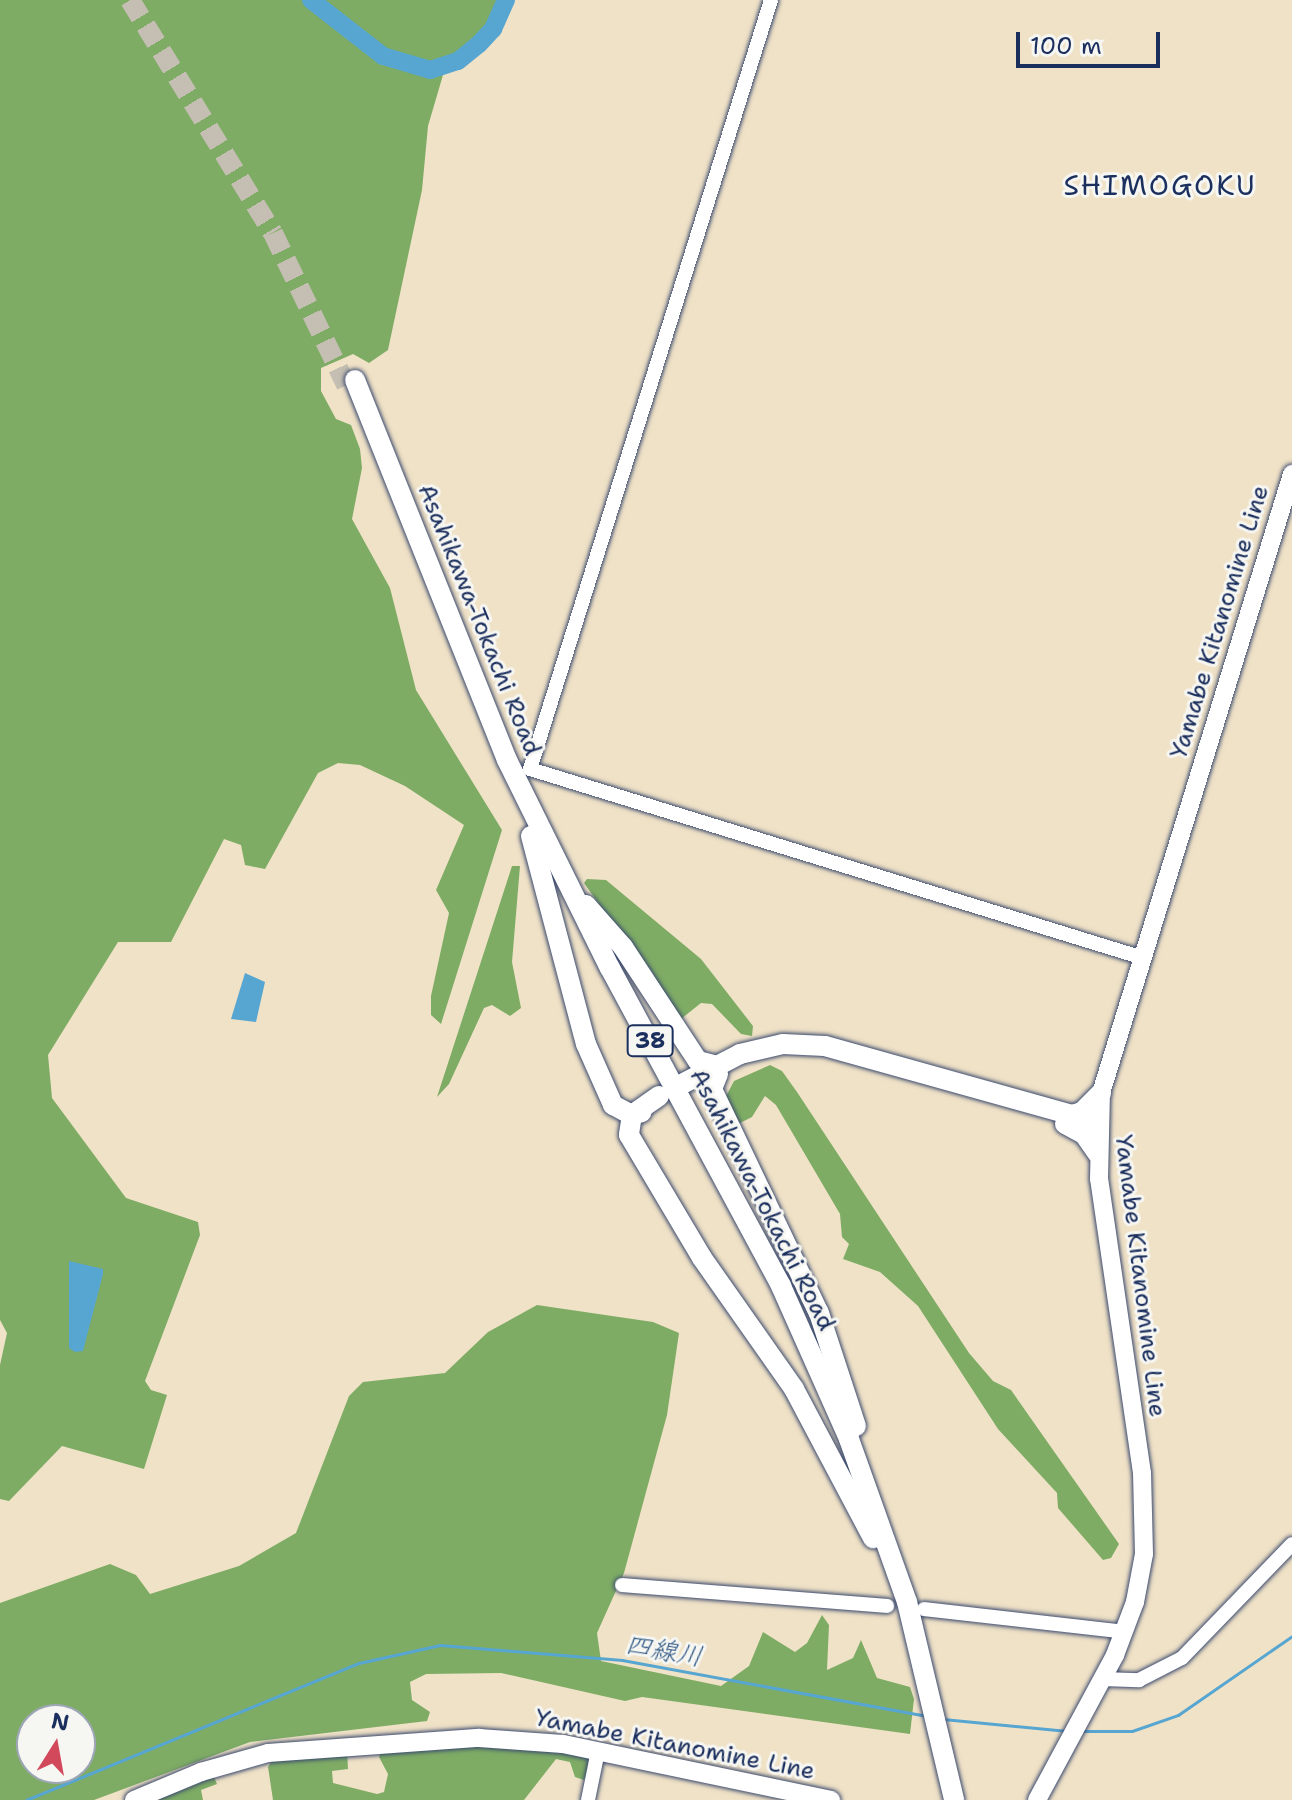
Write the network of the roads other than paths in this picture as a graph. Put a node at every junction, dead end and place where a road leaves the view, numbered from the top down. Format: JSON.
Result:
{"nodes":[{"id":1,"x":771,"y":0,"type":"edge"},
{"id":2,"x":1292,"y":474,"type":"edge"},
{"id":3,"x":531,"y":836,"type":"junction"},
{"id":4,"x":565,"y":881,"type":"junction"},
{"id":5,"x":1140,"y":957,"type":"junction"},
{"id":6,"x":716,"y":1069,"type":"junction"},
{"id":7,"x":685,"y":1086,"type":"dead end"},
{"id":8,"x":1101,"y":1093,"type":"junction"},
{"id":9,"x":662,"y":1100,"type":"dead end"},
{"id":10,"x":632,"y":1115,"type":"junction"},
{"id":11,"x":1067,"y":1120,"type":"junction"},
{"id":12,"x":1097,"y":1127,"type":"junction"},
{"id":13,"x":1098,"y":1154,"type":"junction"},
{"id":14,"x":879,"y":1537,"type":"junction"},
{"id":15,"x":1292,"y":1544,"type":"edge"},
{"id":16,"x":622,"y":1585,"type":"dead end"},
{"id":17,"x":887,"y":1606,"type":"dead end"},
{"id":18,"x":924,"y":1609,"type":"dead end"},
{"id":19,"x":1125,"y":1632,"type":"junction"},
{"id":20,"x":1102,"y":1679,"type":"junction"},
{"id":21,"x":929,"y":1703,"type":"junction"},
{"id":22,"x":598,"y":1751,"type":"junction"},
{"id":23,"x":134,"y":1800,"type":"edge"},
{"id":24,"x":588,"y":1800,"type":"edge"},
{"id":25,"x":831,"y":1800,"type":"edge"},
{"id":26,"x":945,"y":1800,"type":"edge"},
{"id":27,"x":954,"y":1800,"type":"edge"},
{"id":28,"x":1037,"y":1800,"type":"edge"}],
"edges":[{"from":1,"to":5,"type":"street"},
{"from":2,"to":5,"type":"main road","name":"Yamabe Kitanomine Line"},
{"from":3,"to":4,"type":"highway","name":"Asahikawa-Tokachi Road","number":"38"},
{"from":3,"to":10,"type":"highway","number":"38"},
{"from":3,"to":14,"type":"highway","name":"Asahikawa-Tokachi Road","number":"38"},
{"from":4,"to":6,"type":"highway"},
{"from":4,"to":14,"type":"highway","name":"Asahikawa-Tokachi Road","number":"38"},
{"from":5,"to":8,"type":"main road","name":"Yamabe Kitanomine Line"},
{"from":6,"to":7,"type":"highway","number":"38"},
{"from":6,"to":11,"type":"highway","number":"38"},
{"from":6,"to":14,"type":"highway"},
{"from":8,"to":11,"type":"highway"},
{"from":8,"to":12,"type":"main road","name":"Yamabe Kitanomine Line"},
{"from":9,"to":10,"type":"highway"},
{"from":10,"to":14,"type":"highway","number":"38"},
{"from":11,"to":12,"type":"highway"},
{"from":11,"to":13,"type":"highway"},
{"from":12,"to":13,"type":"main road","name":"Yamabe Kitanomine Line"},
{"from":13,"to":19,"type":"main road","name":"Yamabe Kitanomine Line"},
{"from":14,"to":21,"type":"highway","name":"Asahikawa-Tokachi Road","number":"38"},
{"from":15,"to":20,"type":"street"},
{"from":16,"to":17,"type":"street"},
{"from":18,"to":19,"type":"street"},
{"from":19,"to":20,"type":"main road","name":"Yamabe Kitanomine Line"},
{"from":20,"to":28,"type":"main road","name":"Yamabe Kitanomine Line"},
{"from":21,"to":26,"type":"highway","name":"Asahikawa-Tokachi Road","number":"38"},
{"from":21,"to":27,"type":"highway","name":"Asahikawa-Tokachi Road","number":"38"},
{"from":22,"to":23,"type":"main road","name":"Yamabe Kitanomine Line"},
{"from":22,"to":24,"type":"street"},
{"from":22,"to":25,"type":"main road","name":"Yamabe Kitanomine Line"}]}
